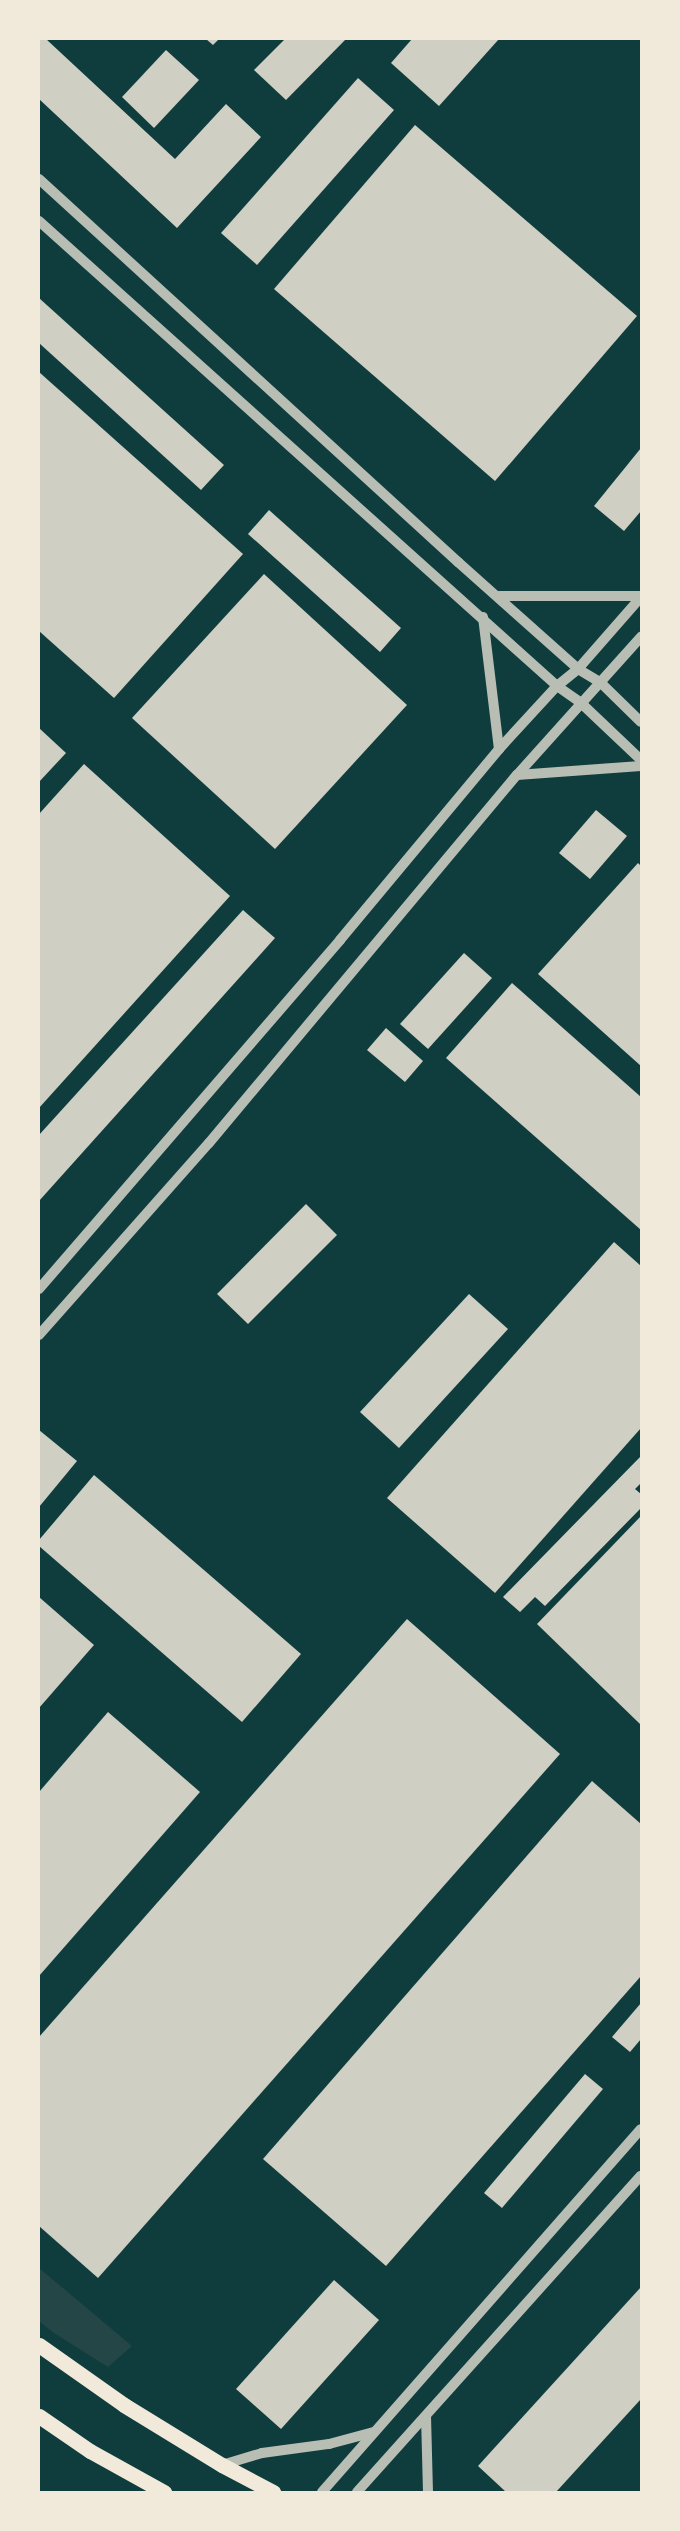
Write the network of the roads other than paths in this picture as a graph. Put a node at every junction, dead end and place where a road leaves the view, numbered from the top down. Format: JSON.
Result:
{"nodes":[{"id":1,"x":39,"y":179,"type":"edge"},
{"id":2,"x":39,"y":221,"type":"edge"},
{"id":3,"x":499,"y":596,"type":"junction"},
{"id":4,"x":641,"y":596,"type":"edge"},
{"id":5,"x":483,"y":617,"type":"junction"},
{"id":6,"x":641,"y":637,"type":"edge"},
{"id":7,"x":578,"y":669,"type":"junction"},
{"id":8,"x":600,"y":682,"type":"junction"},
{"id":9,"x":557,"y":686,"type":"junction"},
{"id":10,"x":581,"y":704,"type":"junction"},
{"id":11,"x":641,"y":722,"type":"edge"},
{"id":12,"x":500,"y":749,"type":"junction"},
{"id":13,"x":641,"y":760,"type":"edge"},
{"id":14,"x":641,"y":766,"type":"edge"},
{"id":15,"x":517,"y":775,"type":"junction"},
{"id":16,"x":39,"y":1288,"type":"edge"},
{"id":17,"x":39,"y":1335,"type":"edge"},
{"id":18,"x":641,"y":2129,"type":"edge"},
{"id":19,"x":641,"y":2176,"type":"edge"},
{"id":20,"x":39,"y":2345,"type":"edge"},
{"id":21,"x":39,"y":2416,"type":"edge"},
{"id":22,"x":426,"y":2416,"type":"junction"},
{"id":23,"x":374,"y":2432,"type":"junction"},
{"id":24,"x":222,"y":2466,"type":"junction"},
{"id":25,"x":164,"y":2492,"type":"edge"},
{"id":26,"x":273,"y":2492,"type":"edge"},
{"id":27,"x":322,"y":2492,"type":"edge"},
{"id":28,"x":357,"y":2492,"type":"edge"},
{"id":29,"x":428,"y":2492,"type":"edge"}],
"edges":[{"from":1,"to":3,"type":"street"},
{"from":2,"to":5,"type":"street"},
{"from":3,"to":4,"type":"street"},
{"from":3,"to":7,"type":"street"},
{"from":4,"to":7,"type":"street"},
{"from":5,"to":9,"type":"street"},
{"from":5,"to":12,"type":"street"},
{"from":6,"to":8,"type":"street"},
{"from":7,"to":8,"type":"street"},
{"from":7,"to":9,"type":"street"},
{"from":8,"to":10,"type":"street"},
{"from":8,"to":11,"type":"street"},
{"from":9,"to":10,"type":"street"},
{"from":9,"to":12,"type":"street"},
{"from":10,"to":13,"type":"street"},
{"from":10,"to":15,"type":"street"},
{"from":12,"to":16,"type":"street"},
{"from":14,"to":15,"type":"street"},
{"from":15,"to":17,"type":"street"},
{"from":18,"to":23,"type":"street"},
{"from":19,"to":22,"type":"street"},
{"from":20,"to":24,"type":"main road"},
{"from":21,"to":25,"type":"main road"},
{"from":22,"to":28,"type":"street"},
{"from":22,"to":29,"type":"street"},
{"from":23,"to":24,"type":"street"},
{"from":23,"to":27,"type":"street"},
{"from":24,"to":26,"type":"main road"}]}
